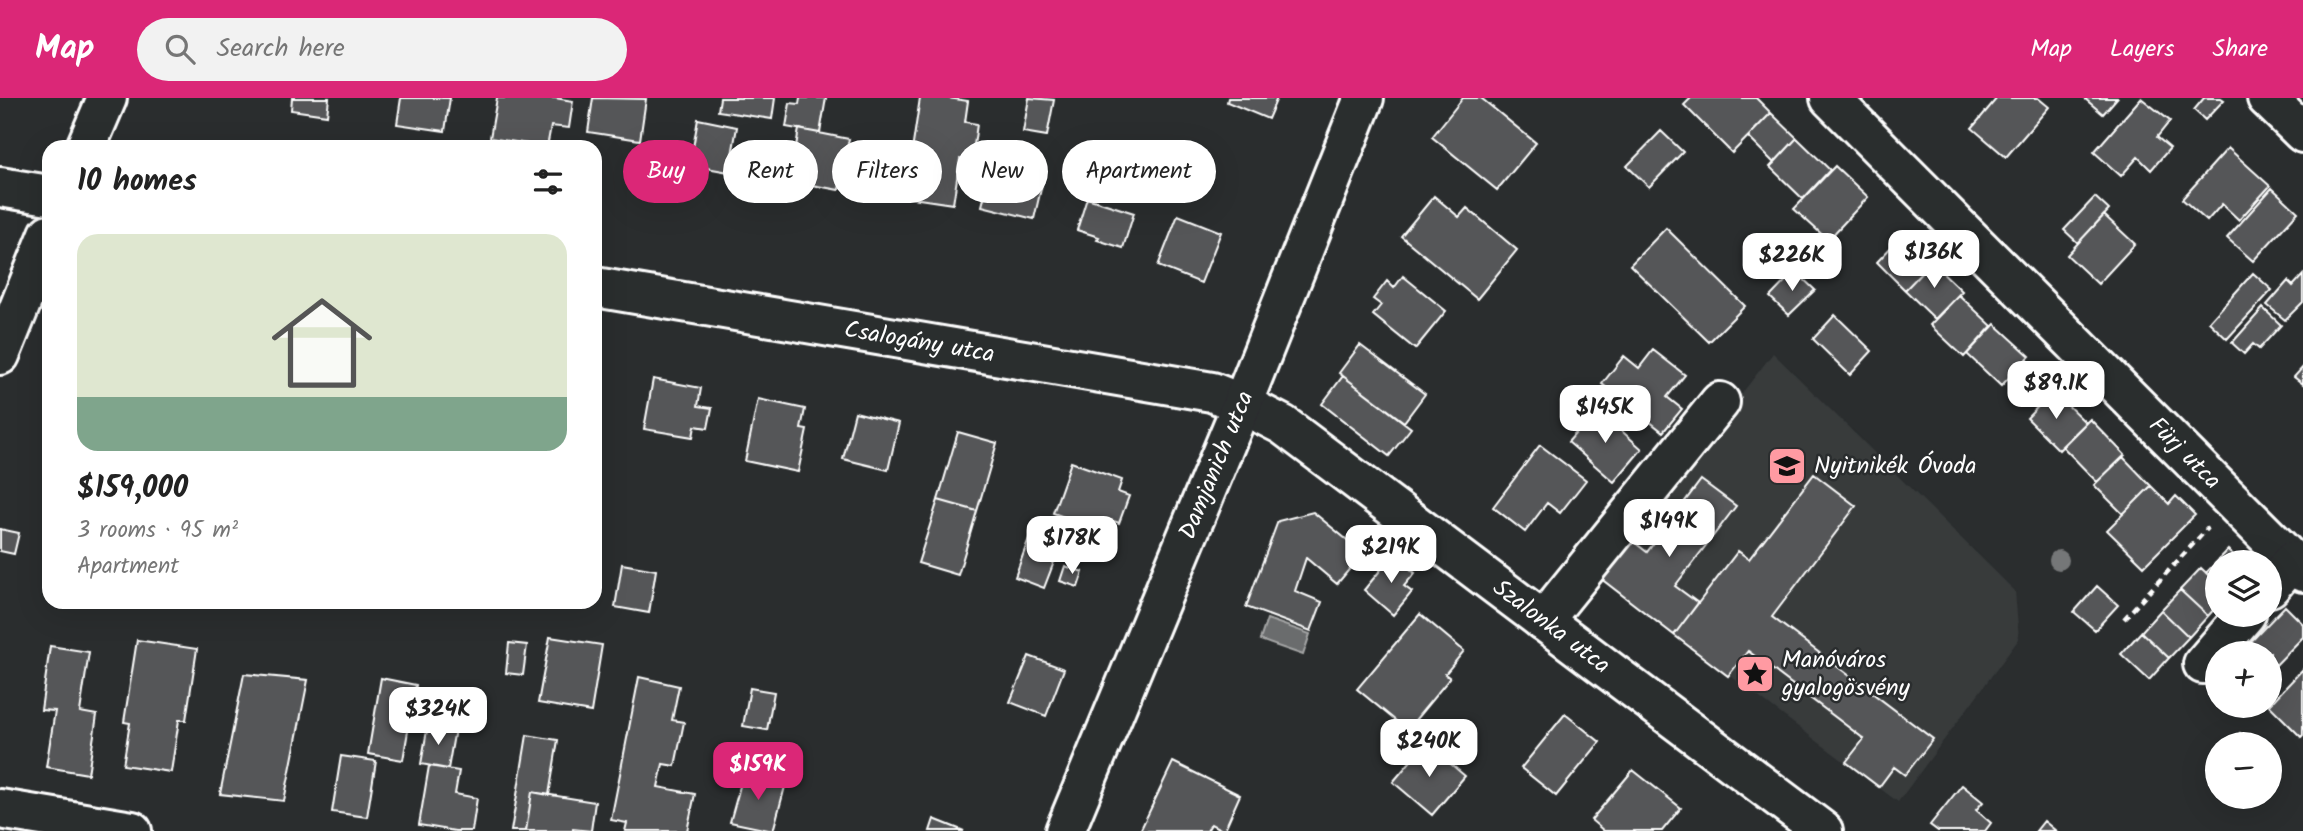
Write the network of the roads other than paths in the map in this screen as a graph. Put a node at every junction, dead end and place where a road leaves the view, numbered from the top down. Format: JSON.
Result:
{"nodes":[{"id":1,"x":107,"y":98,"type":"edge"},
{"id":2,"x":1364,"y":98,"type":"edge"},
{"id":3,"x":1830,"y":98,"type":"edge"},
{"id":4,"x":2267,"y":98,"type":"edge"},
{"id":5,"x":2303,"y":133,"type":"edge"},
{"id":6,"x":89,"y":140,"type":"edge"},
{"id":7,"x":0,"y":187,"type":"edge"},
{"id":8,"x":42,"y":194,"type":"edge"},
{"id":9,"x":42,"y":251,"type":"edge"},
{"id":10,"x":602,"y":288,"type":"edge"},
{"id":11,"x":0,"y":355,"type":"edge"},
{"id":12,"x":1720,"y":402,"type":"dead end"},
{"id":13,"x":1242,"y":404,"type":"junction"},
{"id":14,"x":2288,"y":574,"type":"edge"},
{"id":15,"x":1544,"y":621,"type":"junction"},
{"id":16,"x":2235,"y":627,"type":"edge"},
{"id":17,"x":2203,"y":664,"type":"dead end"},
{"id":18,"x":0,"y":809,"type":"edge"},
{"id":19,"x":132,"y":831,"type":"edge"},
{"id":20,"x":1065,"y":831,"type":"edge"},
{"id":21,"x":1823,"y":831,"type":"edge"}],
"edges":[{"from":1,"to":6,"type":"street"},
{"from":2,"to":13,"type":"street","name":"Damjanich utca"},
{"from":3,"to":14,"type":"street","name":"Fürj utca"},
{"from":4,"to":5,"type":"street"},
{"from":7,"to":8,"type":"street"},
{"from":9,"to":11,"type":"street"},
{"from":10,"to":13,"type":"street","name":"Csalogány utca"},
{"from":12,"to":15,"type":"street"},
{"from":13,"to":15,"type":"street","name":"Szalonka utca"},
{"from":13,"to":20,"type":"street","name":"Damjanich utca"},
{"from":15,"to":21,"type":"street","name":"Szalonka utca"},
{"from":16,"to":17,"type":"street"},
{"from":18,"to":19,"type":"street"}]}
